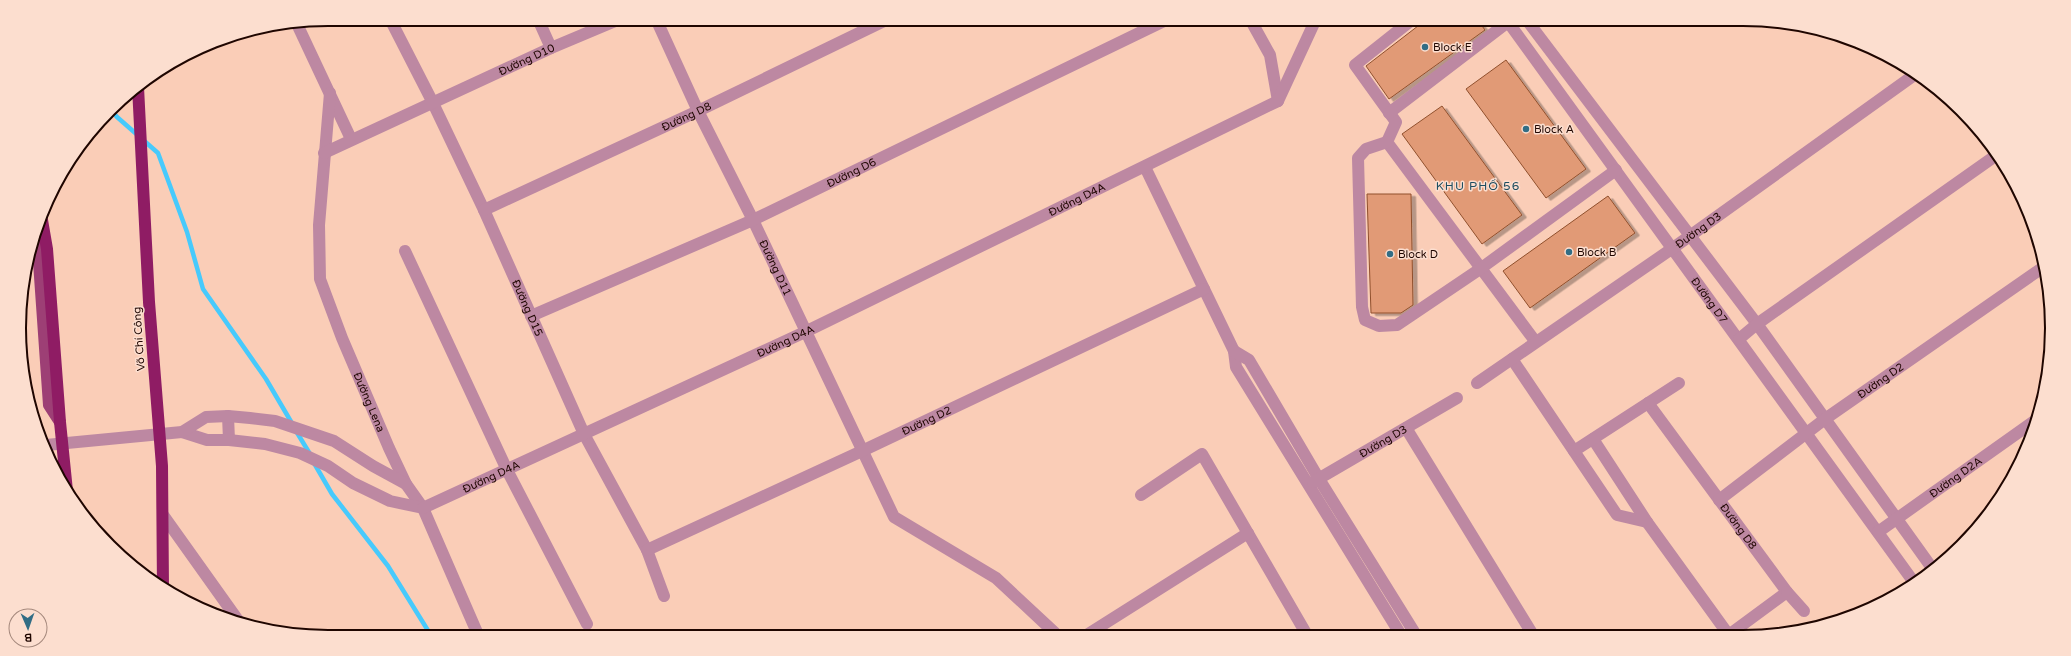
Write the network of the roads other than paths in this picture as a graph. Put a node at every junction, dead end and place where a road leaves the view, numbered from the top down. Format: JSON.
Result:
{"nodes":[{"id":1,"x":394,"y":26,"type":"edge"},
{"id":2,"x":541,"y":26,"type":"edge"},
{"id":3,"x":603,"y":26,"type":"edge"},
{"id":4,"x":659,"y":26,"type":"edge"},
{"id":5,"x":874,"y":26,"type":"edge"},
{"id":6,"x":1154,"y":26,"type":"edge"},
{"id":7,"x":1254,"y":26,"type":"edge"},
{"id":8,"x":1313,"y":26,"type":"edge"},
{"id":9,"x":1404,"y":26,"type":"edge"},
{"id":10,"x":1501,"y":26,"type":"edge"},
{"id":11,"x":1511,"y":26,"type":"edge"},
{"id":12,"x":1531,"y":26,"type":"edge"},
{"id":13,"x":299,"y":28,"type":"edge"},
{"id":14,"x":551,"y":48,"type":"junction"},
{"id":15,"x":1911,"y":77,"type":"edge"},
{"id":16,"x":138,"y":93,"type":"edge"},
{"id":17,"x":330,"y":93,"type":"junction"},
{"id":18,"x":432,"y":101,"type":"junction"},
{"id":19,"x":1278,"y":101,"type":"junction"},
{"id":20,"x":698,"y":111,"type":"junction"},
{"id":21,"x":1389,"y":113,"type":"junction"},
{"id":22,"x":351,"y":139,"type":"junction"},
{"id":23,"x":1387,"y":142,"type":"junction"},
{"id":24,"x":324,"y":153,"type":"junction"},
{"id":25,"x":1993,"y":158,"type":"edge"},
{"id":26,"x":1145,"y":167,"type":"junction"},
{"id":27,"x":1616,"y":170,"type":"junction"},
{"id":28,"x":484,"y":210,"type":"junction"},
{"id":29,"x":752,"y":220,"type":"junction"},
{"id":30,"x":43,"y":227,"type":"edge"},
{"id":31,"x":1688,"y":235,"type":"junction"},
{"id":32,"x":38,"y":243,"type":"edge"},
{"id":33,"x":1673,"y":248,"type":"junction"},
{"id":34,"x":405,"y":251,"type":"dead end"},
{"id":35,"x":1480,"y":269,"type":"junction"},
{"id":36,"x":2039,"y":270,"type":"edge"},
{"id":37,"x":1204,"y":289,"type":"junction"},
{"id":38,"x":531,"y":316,"type":"junction"},
{"id":39,"x":1757,"y":324,"type":"junction"},
{"id":40,"x":805,"y":332,"type":"junction"},
{"id":41,"x":1739,"y":340,"type":"junction"},
{"id":42,"x":1535,"y":342,"type":"junction"},
{"id":43,"x":1234,"y":350,"type":"junction"},
{"id":44,"x":1512,"y":359,"type":"junction"},
{"id":45,"x":1477,"y":383,"type":"dead end"},
{"id":46,"x":1679,"y":383,"type":"dead end"},
{"id":47,"x":1457,"y":398,"type":"dead end"},
{"id":48,"x":1648,"y":403,"type":"junction"},
{"id":49,"x":228,"y":416,"type":"junction"},
{"id":50,"x":1825,"y":419,"type":"junction"},
{"id":51,"x":60,"y":422,"type":"junction"},
{"id":52,"x":2029,"y":426,"type":"edge"},
{"id":53,"x":1406,"y":428,"type":"junction"},
{"id":54,"x":182,"y":432,"type":"junction"},
{"id":55,"x":584,"y":434,"type":"junction"},
{"id":56,"x":1808,"y":434,"type":"junction"},
{"id":57,"x":160,"y":436,"type":"junction"},
{"id":58,"x":1593,"y":439,"type":"junction"},
{"id":59,"x":230,"y":440,"type":"junction"},
{"id":60,"x":63,"y":442,"type":"junction"},
{"id":61,"x":49,"y":444,"type":"edge"},
{"id":62,"x":862,"y":451,"type":"junction"},
{"id":63,"x":1574,"y":451,"type":"junction"},
{"id":64,"x":507,"y":470,"type":"junction"},
{"id":65,"x":66,"y":479,"type":"edge"},
{"id":66,"x":1319,"y":479,"type":"junction"},
{"id":67,"x":406,"y":484,"type":"junction"},
{"id":68,"x":1308,"y":485,"type":"junction"},
{"id":69,"x":1141,"y":495,"type":"dead end"},
{"id":70,"x":1719,"y":500,"type":"junction"},
{"id":71,"x":423,"y":508,"type":"junction"},
{"id":72,"x":163,"y":514,"type":"junction"},
{"id":73,"x":1896,"y":518,"type":"junction"},
{"id":74,"x":1646,"y":522,"type":"junction"},
{"id":75,"x":1878,"y":532,"type":"junction"},
{"id":76,"x":1248,"y":533,"type":"junction"},
{"id":77,"x":647,"y":550,"type":"junction"},
{"id":78,"x":1930,"y":565,"type":"edge"},
{"id":79,"x":1911,"y":579,"type":"edge"},
{"id":80,"x":164,"y":582,"type":"edge"},
{"id":81,"x":1787,"y":592,"type":"junction"},
{"id":82,"x":664,"y":596,"type":"dead end"},
{"id":83,"x":1804,"y":611,"type":"dead end"},
{"id":84,"x":234,"y":615,"type":"edge"},
{"id":85,"x":587,"y":624,"type":"dead end"},
{"id":86,"x":476,"y":630,"type":"edge"},
{"id":87,"x":1052,"y":630,"type":"edge"},
{"id":88,"x":1094,"y":630,"type":"edge"},
{"id":89,"x":1304,"y":630,"type":"edge"},
{"id":90,"x":1398,"y":630,"type":"edge"},
{"id":91,"x":1413,"y":630,"type":"edge"},
{"id":92,"x":1530,"y":630,"type":"edge"},
{"id":93,"x":1726,"y":630,"type":"edge"},
{"id":94,"x":1735,"y":630,"type":"edge"}],
"edges":[{"from":1,"to":18,"type":"street","name":"Đường D15"},
{"from":2,"to":14,"type":"street"},
{"from":3,"to":14,"type":"street","name":"Đường D10"},
{"from":4,"to":20,"type":"street","name":"Đường D11"},
{"from":5,"to":20,"type":"street","name":"Đường D8"},
{"from":6,"to":29,"type":"street","name":"Đường D6"},
{"from":7,"to":19,"type":"street"},
{"from":8,"to":19,"type":"street"},
{"from":9,"to":21,"type":"street"},
{"from":10,"to":21,"type":"street"},
{"from":11,"to":27,"type":"street","name":"Đường D7"},
{"from":12,"to":31,"type":"street","name":"Đường D7"},
{"from":13,"to":17,"type":"street"},
{"from":14,"to":18,"type":"street","name":"Đường D10"},
{"from":15,"to":31,"type":"street","name":"Đường D3"},
{"from":16,"to":57,"type":"highway","name":"Võ Chí Công"},
{"from":17,"to":22,"type":"street"},
{"from":17,"to":24,"type":"street","name":"Đường Lena"},
{"from":18,"to":22,"type":"street","name":"Đường D10"},
{"from":18,"to":28,"type":"street","name":"Đường D15"},
{"from":19,"to":26,"type":"street","name":"Đường D4A"},
{"from":20,"to":28,"type":"street","name":"Đường D8"},
{"from":20,"to":29,"type":"street","name":"Đường D11"},
{"from":21,"to":23,"type":"street"},
{"from":22,"to":24,"type":"street","name":"Đường D10"},
{"from":23,"to":35,"type":"street"},
{"from":23,"to":35,"type":"street"},
{"from":24,"to":67,"type":"street","name":"Đường Lena"},
{"from":25,"to":39,"type":"street"},
{"from":26,"to":37,"type":"street"},
{"from":26,"to":40,"type":"street","name":"Đường D4A"},
{"from":27,"to":33,"type":"street","name":"Đường D7"},
{"from":27,"to":35,"type":"street"},
{"from":28,"to":38,"type":"street","name":"Đường D15"},
{"from":29,"to":38,"type":"street","name":"Đường D6"},
{"from":29,"to":40,"type":"street","name":"Đường D11"},
{"from":30,"to":51,"type":"highway"},
{"from":31,"to":33,"type":"street","name":"Đường D3"},
{"from":31,"to":39,"type":"street","name":"Đường D7"},
{"from":32,"to":51,"type":"main road"},
{"from":33,"to":41,"type":"street","name":"Đường D7"},
{"from":33,"to":42,"type":"street","name":"Đường D3"},
{"from":34,"to":64,"type":"street"},
{"from":35,"to":42,"type":"street"},
{"from":36,"to":50,"type":"street","name":"Đường D2"},
{"from":37,"to":43,"type":"street"},
{"from":37,"to":62,"type":"street","name":"Đường D2"},
{"from":38,"to":55,"type":"street","name":"Đường D15"},
{"from":39,"to":41,"type":"street"},
{"from":39,"to":50,"type":"street","name":"Đường D7"},
{"from":40,"to":55,"type":"street","name":"Đường D4A"},
{"from":40,"to":62,"type":"street","name":"Đường D11"},
{"from":41,"to":56,"type":"street","name":"Đường D7"},
{"from":42,"to":44,"type":"street","name":"Đường D3"},
{"from":43,"to":66,"type":"street"},
{"from":43,"to":68,"type":"street"},
{"from":44,"to":45,"type":"street","name":"Đường D3"},
{"from":44,"to":63,"type":"street"},
{"from":46,"to":48,"type":"street"},
{"from":47,"to":53,"type":"street","name":"Đường D3"},
{"from":48,"to":58,"type":"street"},
{"from":48,"to":70,"type":"street","name":"Đường D8"},
{"from":49,"to":54,"type":"street"},
{"from":49,"to":59,"type":"street"},
{"from":49,"to":67,"type":"street"},
{"from":50,"to":56,"type":"street","name":"Đường D2"},
{"from":50,"to":73,"type":"street","name":"Đường D7"},
{"from":51,"to":60,"type":"highway"},
{"from":52,"to":73,"type":"street","name":"Đường D2A"},
{"from":53,"to":66,"type":"street","name":"Đường D3"},
{"from":53,"to":92,"type":"street"},
{"from":54,"to":57,"type":"street"},
{"from":54,"to":59,"type":"street"},
{"from":55,"to":64,"type":"street","name":"Đường D4A"},
{"from":55,"to":77,"type":"street","name":"Đường D15"},
{"from":56,"to":70,"type":"street","name":"Đường D2"},
{"from":56,"to":75,"type":"street","name":"Đường D7"},
{"from":57,"to":60,"type":"street"},
{"from":57,"to":72,"type":"highway","name":"Võ Chí Công"},
{"from":58,"to":63,"type":"street"},
{"from":58,"to":74,"type":"street"},
{"from":59,"to":71,"type":"street"},
{"from":60,"to":61,"type":"street"},
{"from":60,"to":65,"type":"highway"},
{"from":62,"to":77,"type":"street","name":"Đường D2"},
{"from":62,"to":87,"type":"street","name":"Đường D11"},
{"from":63,"to":74,"type":"street"},
{"from":64,"to":71,"type":"street","name":"Đường D4A"},
{"from":64,"to":85,"type":"street"},
{"from":66,"to":68,"type":"street","name":"Đường D3"},
{"from":66,"to":91,"type":"street"},
{"from":67,"to":71,"type":"street","name":"Đường Lena"},
{"from":68,"to":90,"type":"street"},
{"from":69,"to":76,"type":"street"},
{"from":70,"to":81,"type":"street","name":"Đường D8"},
{"from":71,"to":86,"type":"street","name":"Đường Lena"},
{"from":72,"to":80,"type":"highway","name":"Võ Chí Công"},
{"from":72,"to":84,"type":"street"},
{"from":73,"to":75,"type":"street","name":"Đường D2A"},
{"from":73,"to":78,"type":"street","name":"Đường D7"},
{"from":74,"to":93,"type":"street"},
{"from":75,"to":79,"type":"street","name":"Đường D7"},
{"from":76,"to":88,"type":"street"},
{"from":76,"to":89,"type":"street"},
{"from":77,"to":82,"type":"street","name":"Đường D15"},
{"from":81,"to":83,"type":"street","name":"Đường D8"},
{"from":81,"to":94,"type":"street"}]}
